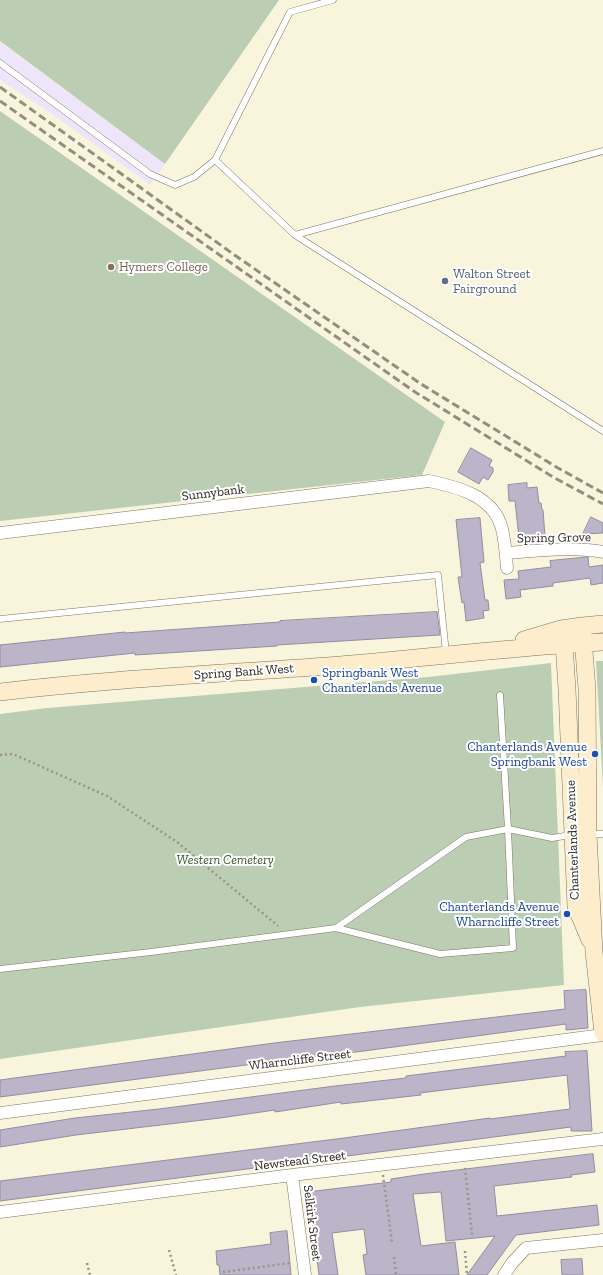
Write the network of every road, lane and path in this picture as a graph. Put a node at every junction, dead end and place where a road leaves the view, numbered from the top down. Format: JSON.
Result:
{"nodes":[{"id":1,"x":333,"y":0,"type":"edge"},
{"id":2,"x":0,"y":63,"type":"edge"},
{"id":3,"x":603,"y":151,"type":"edge"},
{"id":4,"x":215,"y":160,"type":"junction"},
{"id":5,"x":294,"y":235,"type":"junction"},
{"id":6,"x":603,"y":431,"type":"edge"},
{"id":7,"x":429,"y":481,"type":"joint"},
{"id":8,"x":0,"y":533,"type":"edge"},
{"id":9,"x":603,"y":552,"type":"edge"},
{"id":10,"x":506,"y":553,"type":"junction"},
{"id":11,"x":507,"y":568,"type":"dead end"},
{"id":12,"x":0,"y":619,"type":"edge"},
{"id":13,"x":603,"y":624,"type":"edge"},
{"id":14,"x":582,"y":626,"type":"junction"},
{"id":15,"x":562,"y":637,"type":"junction"},
{"id":16,"x":603,"y":642,"type":"edge"},
{"id":17,"x":583,"y":644,"type":"junction"},
{"id":18,"x":446,"y":655,"type":"junction"},
{"id":19,"x":0,"y":692,"type":"edge"},
{"id":20,"x":500,"y":695,"type":"dead end"},
{"id":21,"x":0,"y":755,"type":"edge"},
{"id":22,"x":508,"y":829,"type":"junction"},
{"id":23,"x":588,"y":834,"type":"edge"},
{"id":24,"x":336,"y":928,"type":"junction"},
{"id":25,"x":289,"y":935,"type":"junction"},
{"id":26,"x":0,"y":969,"type":"edge"},
{"id":27,"x":603,"y":1034,"type":"edge"},
{"id":28,"x":0,"y":1113,"type":"edge"},
{"id":29,"x":603,"y":1139,"type":"edge"},
{"id":30,"x":464,"y":1155,"type":"junction"},
{"id":31,"x":382,"y":1165,"type":"junction"},
{"id":32,"x":292,"y":1176,"type":"junction"},
{"id":33,"x":0,"y":1212,"type":"edge"},
{"id":34,"x":472,"y":1235,"type":"dead end"},
{"id":35,"x":603,"y":1240,"type":"edge"},
{"id":36,"x":392,"y":1243,"type":"dead end"},
{"id":37,"x":169,"y":1250,"type":"dead end"},
{"id":38,"x":465,"y":1251,"type":"dead end"},
{"id":39,"x":394,"y":1257,"type":"dead end"},
{"id":40,"x":303,"y":1261,"type":"junction"},
{"id":41,"x":88,"y":1263,"type":"dead end"},
{"id":42,"x":223,"y":1272,"type":"dead end"},
{"id":43,"x":90,"y":1275,"type":"edge"},
{"id":44,"x":176,"y":1275,"type":"edge"},
{"id":45,"x":305,"y":1275,"type":"edge"},
{"id":46,"x":396,"y":1275,"type":"edge"},
{"id":47,"x":467,"y":1275,"type":"edge"},
{"id":48,"x":504,"y":1275,"type":"edge"}],
"edges":[{"from":1,"to":4,"type":"lane"},
{"from":2,"to":4,"type":"lane"},
{"from":3,"to":5,"type":"lane"},
{"from":4,"to":5,"type":"lane"},
{"from":5,"to":6,"type":"lane"},
{"from":7,"to":8,"type":"street","name":"Sunnybank"},
{"from":7,"to":10,"type":"street","name":"Spring Grove"},
{"from":9,"to":10,"type":"street","name":"Spring Grove"},
{"from":10,"to":11,"type":"street","name":"Spring Grove"},
{"from":12,"to":18,"type":"lane"},
{"from":13,"to":14,"type":"street","name":"Spring Bank West"},
{"from":14,"to":15,"type":"street","name":"Spring Bank West"},
{"from":14,"to":17,"type":"street","name":"Chanterlands Avenue"},
{"from":15,"to":17,"type":"street","name":"Spring Bank West"},
{"from":15,"to":18,"type":"street","name":"Spring Bank West"},
{"from":15,"to":23,"type":"street","name":"Chanterlands Avenue"},
{"from":16,"to":17,"type":"street","name":"Spring Bank West"},
{"from":17,"to":23,"type":"street","name":"Chanterlands Avenue"},
{"from":18,"to":19,"type":"street","name":"Spring Bank West"},
{"from":20,"to":22,"type":"lane"},
{"from":21,"to":25,"type":"path"},
{"from":22,"to":23,"type":"lane"},
{"from":22,"to":24,"type":"lane"},
{"from":22,"to":24,"type":"lane"},
{"from":23,"to":27,"type":"street","name":"Chanterlands Avenue"},
{"from":24,"to":25,"type":"lane"},
{"from":25,"to":26,"type":"lane"},
{"from":27,"to":28,"type":"street","name":"Wharncliffe Street"},
{"from":29,"to":30,"type":"street","name":"Newstead Street"},
{"from":30,"to":31,"type":"street","name":"Newstead Street"},
{"from":30,"to":34,"type":"path"},
{"from":31,"to":32,"type":"street","name":"Newstead Street"},
{"from":31,"to":36,"type":"path"},
{"from":32,"to":33,"type":"street","name":"Newstead Street"},
{"from":32,"to":40,"type":"street","name":"Selkirk Street"},
{"from":35,"to":48,"type":"street"},
{"from":37,"to":44,"type":"path"},
{"from":38,"to":47,"type":"path"},
{"from":39,"to":46,"type":"path"},
{"from":40,"to":42,"type":"path"},
{"from":40,"to":45,"type":"street","name":"Selkirk Street"},
{"from":41,"to":43,"type":"path"}]}
